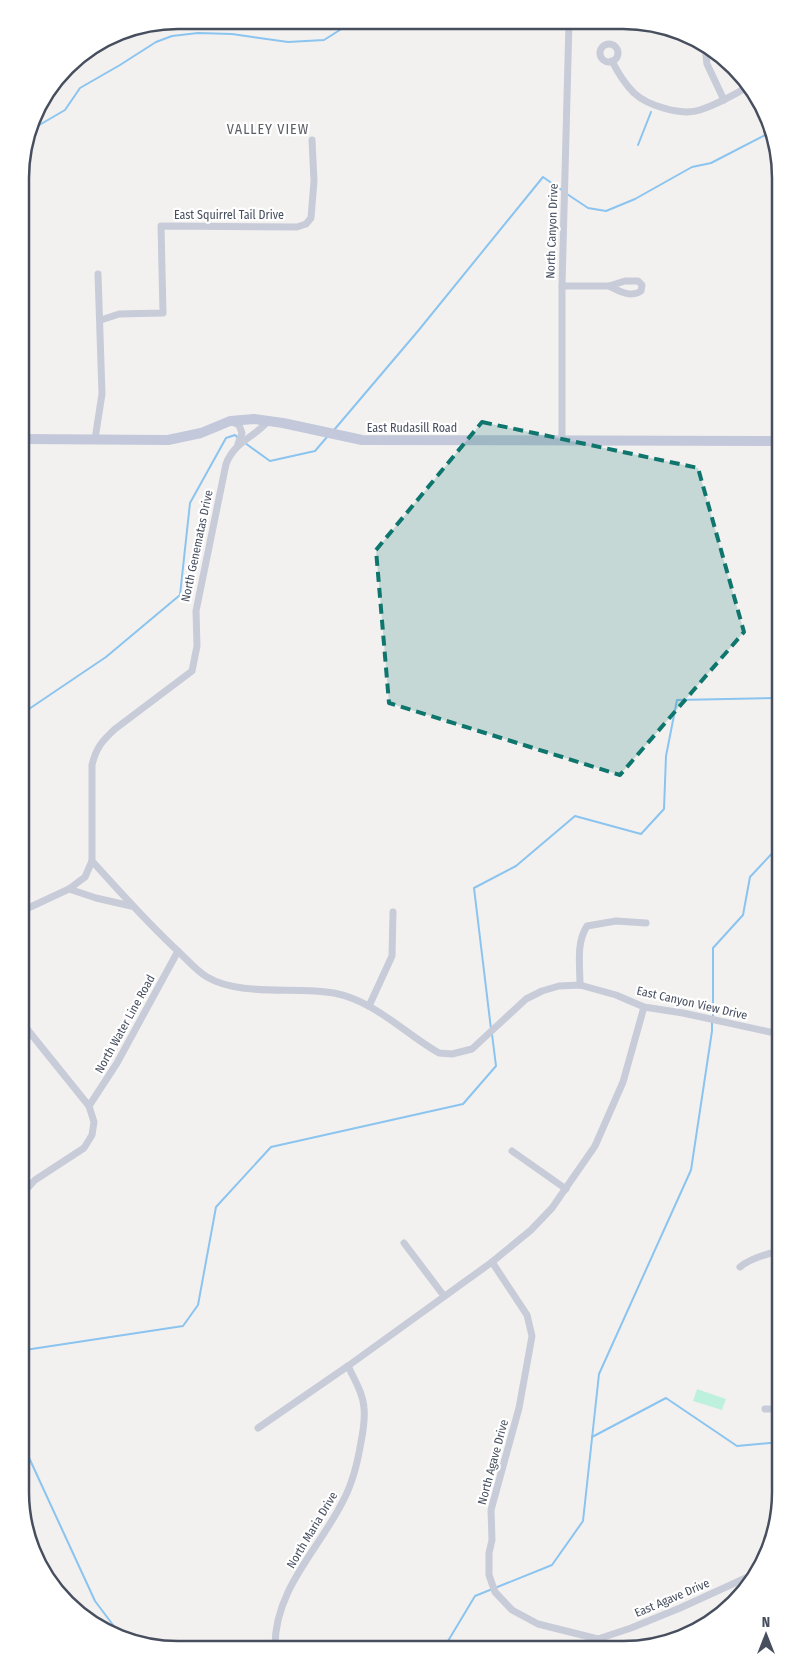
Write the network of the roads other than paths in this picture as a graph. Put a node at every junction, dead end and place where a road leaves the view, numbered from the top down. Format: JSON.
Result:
{"nodes":[{"id":1,"x":569,"y":29,"type":"edge"},
{"id":2,"x":706,"y":54,"type":"edge"},
{"id":3,"x":612,"y":61,"type":"dead end"},
{"id":4,"x":743,"y":90,"type":"edge"},
{"id":5,"x":724,"y":100,"type":"junction"},
{"id":6,"x":312,"y":140,"type":"dead end"},
{"id":7,"x":98,"y":274,"type":"dead end"},
{"id":8,"x":562,"y":286,"type":"junction"},
{"id":9,"x":609,"y":286,"type":"dead end"},
{"id":10,"x":101,"y":320,"type":"junction"},
{"id":11,"x":268,"y":420,"type":"junction"},
{"id":12,"x":231,"y":421,"type":"junction"},
{"id":13,"x":29,"y":439,"type":"edge"},
{"id":14,"x":96,"y":439,"type":"junction"},
{"id":15,"x":562,"y":440,"type":"junction"},
{"id":16,"x":772,"y":441,"type":"edge"},
{"id":17,"x":235,"y":449,"type":"junction"},
{"id":18,"x":92,"y":861,"type":"junction"},
{"id":19,"x":69,"y":889,"type":"junction"},
{"id":20,"x":132,"y":906,"type":"junction"},
{"id":21,"x":29,"y":908,"type":"edge"},
{"id":22,"x":393,"y":912,"type":"dead end"},
{"id":23,"x":646,"y":922,"type":"dead end"},
{"id":24,"x":178,"y":951,"type":"junction"},
{"id":25,"x":580,"y":985,"type":"junction"},
{"id":26,"x":369,"y":1006,"type":"junction"},
{"id":27,"x":644,"y":1007,"type":"junction"},
{"id":28,"x":29,"y":1031,"type":"edge"},
{"id":29,"x":772,"y":1032,"type":"edge"},
{"id":30,"x":89,"y":1106,"type":"junction"},
{"id":31,"x":512,"y":1151,"type":"dead end"},
{"id":32,"x":29,"y":1187,"type":"edge"},
{"id":33,"x":566,"y":1189,"type":"junction"},
{"id":34,"x":404,"y":1242,"type":"dead end"},
{"id":35,"x":772,"y":1253,"type":"edge"},
{"id":36,"x":492,"y":1262,"type":"junction"},
{"id":37,"x":740,"y":1267,"type":"dead end"},
{"id":38,"x":444,"y":1296,"type":"junction"},
{"id":39,"x":348,"y":1366,"type":"junction"},
{"id":40,"x":765,"y":1409,"type":"dead end"},
{"id":41,"x":772,"y":1409,"type":"edge"},
{"id":42,"x":258,"y":1428,"type":"dead end"},
{"id":43,"x":745,"y":1578,"type":"edge"},
{"id":44,"x":275,"y":1641,"type":"edge"},
{"id":45,"x":594,"y":1641,"type":"edge"},
{"id":46,"x":599,"y":1641,"type":"edge"}],
"edges":[{"from":1,"to":8,"type":"street","name":"North Canyon Drive"},
{"from":2,"to":5,"type":"street"},
{"from":3,"to":5,"type":"street"},
{"from":4,"to":5,"type":"street"},
{"from":6,"to":10,"type":"street","name":"East Squirrel Tail Drive"},
{"from":7,"to":10,"type":"street"},
{"from":8,"to":9,"type":"street"},
{"from":8,"to":15,"type":"street","name":"North Canyon Drive"},
{"from":10,"to":14,"type":"street"},
{"from":11,"to":12,"type":"street","name":"East Rudasill Road"},
{"from":11,"to":15,"type":"street","name":"East Rudasill Road"},
{"from":11,"to":17,"type":"street","name":"North Genematas Drive"},
{"from":12,"to":14,"type":"street","name":"East Rudasill Road"},
{"from":12,"to":17,"type":"street"},
{"from":13,"to":14,"type":"street","name":"East Rudasill Road"},
{"from":15,"to":16,"type":"street","name":"East Rudasill Road"},
{"from":17,"to":18,"type":"street","name":"North Genematas Drive"},
{"from":18,"to":19,"type":"street"},
{"from":18,"to":20,"type":"street","name":"East Canyon View Drive"},
{"from":19,"to":20,"type":"street"},
{"from":19,"to":21,"type":"street"},
{"from":20,"to":24,"type":"street","name":"East Canyon View Drive"},
{"from":22,"to":26,"type":"street"},
{"from":23,"to":25,"type":"street"},
{"from":24,"to":26,"type":"street","name":"East Canyon View Drive"},
{"from":24,"to":30,"type":"street","name":"North Water Line Road"},
{"from":25,"to":26,"type":"street","name":"East Canyon View Drive"},
{"from":25,"to":27,"type":"street","name":"East Canyon View Drive"},
{"from":27,"to":29,"type":"street","name":"East Canyon View Drive"},
{"from":27,"to":33,"type":"street"},
{"from":28,"to":30,"type":"street"},
{"from":30,"to":32,"type":"street"},
{"from":31,"to":33,"type":"street"},
{"from":33,"to":36,"type":"street"},
{"from":34,"to":38,"type":"street"},
{"from":35,"to":37,"type":"street"},
{"from":36,"to":38,"type":"street"},
{"from":36,"to":45,"type":"street","name":"North Agave Drive"},
{"from":38,"to":39,"type":"street"},
{"from":39,"to":42,"type":"street"},
{"from":39,"to":44,"type":"street","name":"North Maria Drive"},
{"from":40,"to":41,"type":"street"},
{"from":43,"to":46,"type":"street","name":"East Agave Drive"}]}
